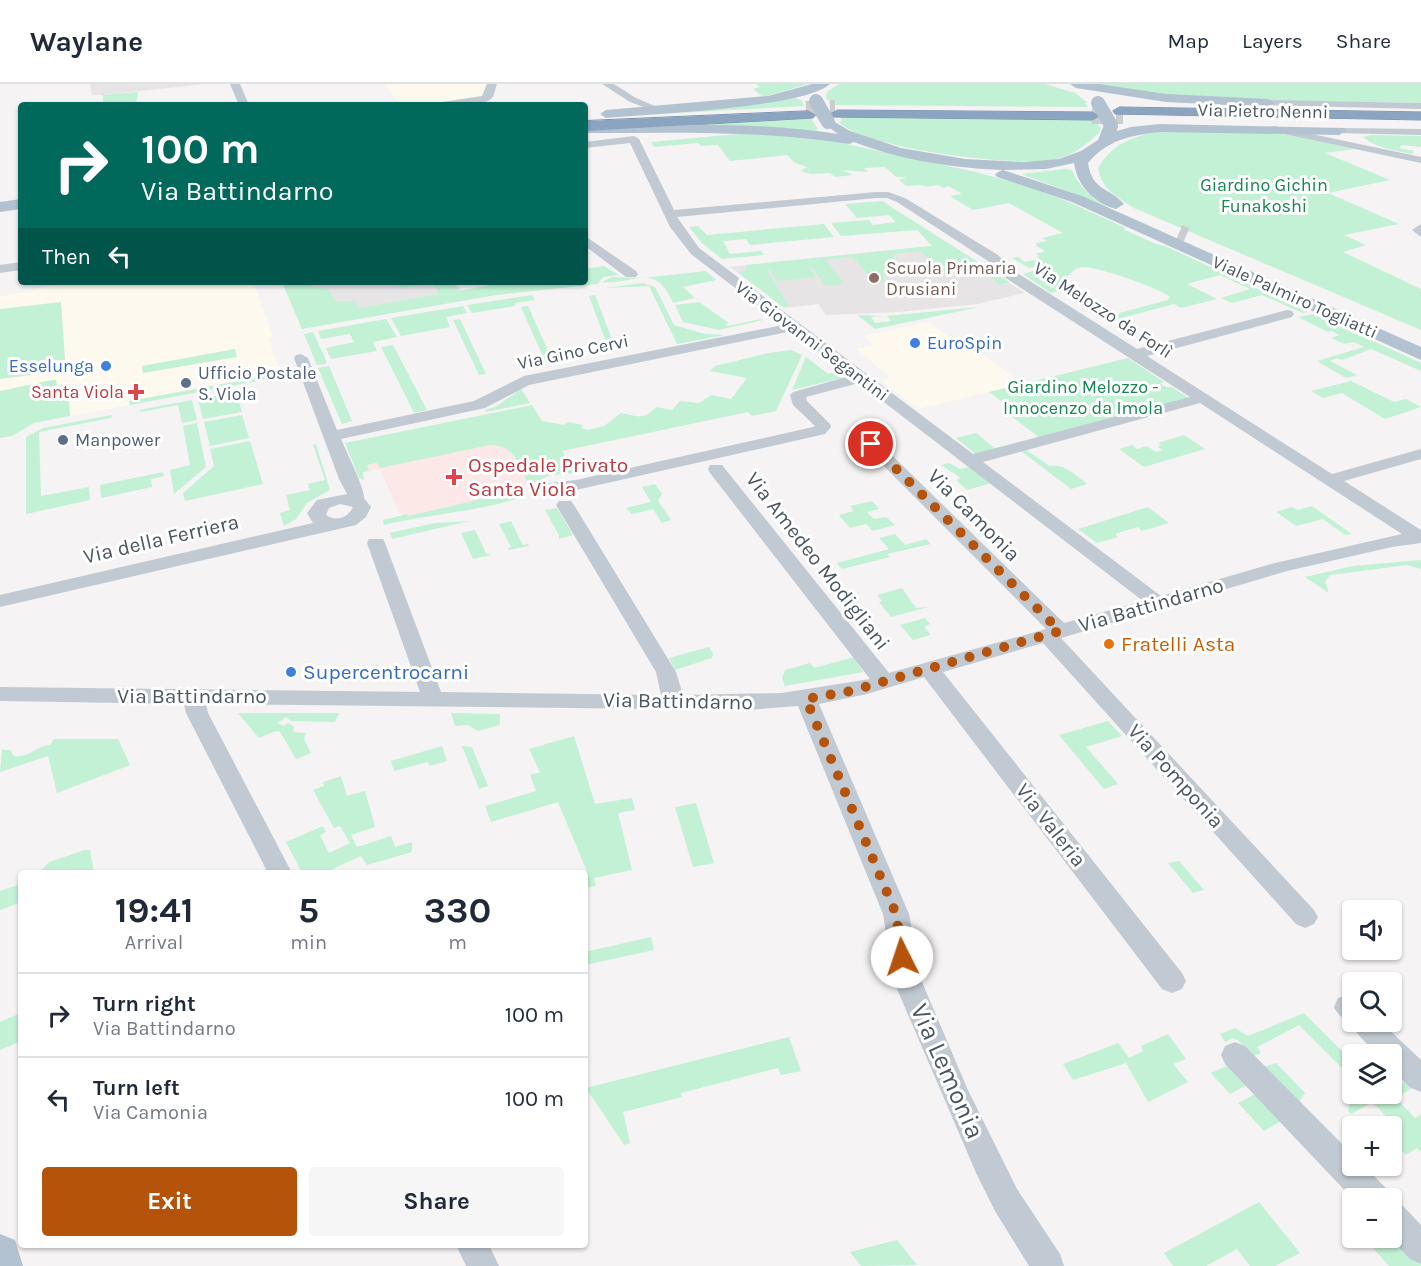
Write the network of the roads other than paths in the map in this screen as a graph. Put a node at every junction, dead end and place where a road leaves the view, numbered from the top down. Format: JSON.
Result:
{"nodes":[{"id":1,"x":234,"y":84,"type":"edge"},
{"id":2,"x":492,"y":84,"type":"edge"},
{"id":3,"x":608,"y":84,"type":"edge"},
{"id":4,"x":825,"y":84,"type":"edge"},
{"id":5,"x":1061,"y":84,"type":"edge"},
{"id":6,"x":1076,"y":84,"type":"edge"},
{"id":7,"x":628,"y":98,"type":"junction"},
{"id":8,"x":243,"y":102,"type":"edge"},
{"id":9,"x":463,"y":102,"type":"edge"},
{"id":10,"x":1268,"y":103,"type":"junction"},
{"id":11,"x":1421,"y":106,"type":"edge"},
{"id":12,"x":810,"y":108,"type":"junction"},
{"id":13,"x":657,"y":109,"type":"junction"},
{"id":14,"x":1093,"y":110,"type":"junction"},
{"id":15,"x":631,"y":111,"type":"junction"},
{"id":16,"x":1421,"y":111,"type":"edge"},
{"id":17,"x":834,"y":115,"type":"junction"},
{"id":18,"x":1421,"y":116,"type":"edge"},
{"id":19,"x":1118,"y":117,"type":"junction"},
{"id":20,"x":588,"y":118,"type":"edge"},
{"id":21,"x":588,"y":119,"type":"edge"},
{"id":22,"x":1421,"y":121,"type":"edge"},
{"id":23,"x":588,"y":127,"type":"edge"},
{"id":24,"x":588,"y":127,"type":"edge"},
{"id":25,"x":1421,"y":127,"type":"edge"},
{"id":26,"x":1273,"y":129,"type":"junction"},
{"id":27,"x":724,"y":130,"type":"junction"},
{"id":28,"x":1346,"y":131,"type":"junction"},
{"id":29,"x":1421,"y":132,"type":"edge"},
{"id":30,"x":588,"y":136,"type":"edge"},
{"id":31,"x":634,"y":139,"type":"junction"},
{"id":32,"x":1105,"y":140,"type":"junction"},
{"id":33,"x":615,"y":141,"type":"junction"},
{"id":34,"x":588,"y":145,"type":"edge"},
{"id":35,"x":885,"y":147,"type":"junction"},
{"id":36,"x":1386,"y":152,"type":"junction"},
{"id":37,"x":1089,"y":153,"type":"junction"},
{"id":38,"x":937,"y":158,"type":"junction"},
{"id":39,"x":1421,"y":160,"type":"edge"},
{"id":40,"x":18,"y":204,"type":"edge"},
{"id":41,"x":0,"y":207,"type":"edge"},
{"id":42,"x":18,"y":210,"type":"edge"},
{"id":43,"x":0,"y":213,"type":"edge"},
{"id":44,"x":670,"y":214,"type":"junction"},
{"id":45,"x":1174,"y":237,"type":"junction"},
{"id":46,"x":588,"y":242,"type":"edge"},
{"id":47,"x":18,"y":266,"type":"edge"},
{"id":48,"x":0,"y":269,"type":"edge"},
{"id":49,"x":631,"y":274,"type":"dead end"},
{"id":50,"x":1287,"y":314,"type":"dead end"},
{"id":51,"x":794,"y":327,"type":"junction"},
{"id":52,"x":1421,"y":340,"type":"edge"},
{"id":53,"x":1136,"y":354,"type":"junction"},
{"id":54,"x":1421,"y":354,"type":"edge"},
{"id":55,"x":301,"y":358,"type":"dead end"},
{"id":56,"x":860,"y":378,"type":"junction"},
{"id":57,"x":1203,"y":398,"type":"junction"},
{"id":58,"x":857,"y":430,"type":"dead end"},
{"id":59,"x":332,"y":436,"type":"junction"},
{"id":60,"x":1421,"y":454,"type":"edge"},
{"id":61,"x":971,"y":460,"type":"junction"},
{"id":62,"x":716,"y":469,"type":"dead end"},
{"id":63,"x":348,"y":479,"type":"junction"},
{"id":64,"x":1332,"y":479,"type":"junction"},
{"id":65,"x":555,"y":487,"type":"dead end"},
{"id":66,"x":333,"y":500,"type":"junction"},
{"id":67,"x":355,"y":501,"type":"junction"},
{"id":68,"x":565,"y":505,"type":"dead end"},
{"id":69,"x":324,"y":520,"type":"junction"},
{"id":70,"x":1421,"y":537,"type":"edge"},
{"id":71,"x":376,"y":543,"type":"dead end"},
{"id":72,"x":1421,"y":549,"type":"edge"},
{"id":73,"x":1335,"y":554,"type":"junction"},
{"id":74,"x":0,"y":601,"type":"edge"},
{"id":75,"x":1158,"y":603,"type":"junction"},
{"id":76,"x":1054,"y":633,"type":"junction"},
{"id":77,"x":929,"y":669,"type":"junction"},
{"id":78,"x":884,"y":682,"type":"junction"},
{"id":79,"x":0,"y":694,"type":"edge"},
{"id":80,"x":193,"y":696,"type":"junction"},
{"id":81,"x":433,"y":699,"type":"junction"},
{"id":82,"x":806,"y":699,"type":"junction"},
{"id":83,"x":674,"y":702,"type":"junction"},
{"id":84,"x":278,"y":870,"type":"edge"},
{"id":85,"x":1305,"y":917,"type":"dead end"},
{"id":86,"x":1172,"y":981,"type":"dead end"},
{"id":87,"x":1373,"y":1032,"type":"edge"},
{"id":88,"x":1235,"y":1055,"type":"dead end"},
{"id":89,"x":1421,"y":1078,"type":"edge"},
{"id":90,"x":1364,"y":1188,"type":"edge"},
{"id":91,"x":1402,"y":1228,"type":"edge"},
{"id":92,"x":474,"y":1248,"type":"edge"},
{"id":93,"x":1421,"y":1248,"type":"edge"},
{"id":94,"x":0,"y":1255,"type":"edge"},
{"id":95,"x":2,"y":1266,"type":"edge"},
{"id":96,"x":483,"y":1266,"type":"edge"},
{"id":97,"x":1048,"y":1266,"type":"edge"}],
"edges":[{"from":1,"to":8,"type":"street"},
{"from":2,"to":9,"type":"street"},
{"from":3,"to":7,"type":"street"},
{"from":4,"to":12,"type":"main road"},
{"from":4,"to":13,"type":"main road"},
{"from":5,"to":14,"type":"main road"},
{"from":6,"to":10,"type":"main road"},
{"from":7,"to":13,"type":"street"},
{"from":7,"to":15,"type":"street"},
{"from":10,"to":11,"type":"street"},
{"from":10,"to":16,"type":"highway"},
{"from":12,"to":17,"type":"main road","bridge":true},
{"from":12,"to":21,"type":"highway"},
{"from":12,"to":23,"type":"highway"},
{"from":13,"to":15,"type":"main road"},
{"from":14,"to":17,"type":"highway"},
{"from":14,"to":19,"type":"main road","bridge":true},
{"from":15,"to":20,"type":"main road"},
{"from":17,"to":35,"type":"main road"},
{"from":18,"to":19,"type":"highway"},
{"from":19,"to":22,"type":"highway"},
{"from":19,"to":32,"type":"main road"},
{"from":24,"to":27,"type":"main road"},
{"from":25,"to":28,"type":"highway"},
{"from":26,"to":28,"type":"main road","name":"Via Pietro Nenni"},
{"from":26,"to":32,"type":"main road","name":"Via Pietro Nenni"},
{"from":26,"to":36,"type":"street"},
{"from":27,"to":31,"type":"main road"},
{"from":27,"to":35,"type":"main road"},
{"from":28,"to":29,"type":"street","name":"Via Pietro Nenni"},
{"from":28,"to":36,"type":"street"},
{"from":30,"to":33,"type":"street"},
{"from":31,"to":33,"type":"street"},
{"from":31,"to":44,"type":"street","name":"Via Giovanni Segantini"},
{"from":32,"to":37,"type":"main road"},
{"from":33,"to":34,"type":"street"},
{"from":35,"to":38,"type":"main road"},
{"from":36,"to":39,"type":"street"},
{"from":37,"to":38,"type":"main road"},
{"from":37,"to":45,"type":"main road","name":"Viale Palmiro Togliatti"},
{"from":38,"to":45,"type":"main road","name":"Viale Palmiro Togliatti"},
{"from":40,"to":41,"type":"main road"},
{"from":42,"to":43,"type":"main road"},
{"from":44,"to":51,"type":"street","name":"Via Giovanni Segantini"},
{"from":44,"to":53,"type":"street","name":"Via Melozzo da Forlì"},
{"from":45,"to":52,"type":"main road","name":"Viale Palmiro Togliatti"},
{"from":45,"to":54,"type":"main road","name":"Viale Palmiro Togliatti"},
{"from":46,"to":49,"type":"street"},
{"from":47,"to":48,"type":"street"},
{"from":50,"to":53,"type":"street"},
{"from":51,"to":56,"type":"street","name":"Via Giovanni Segantini"},
{"from":51,"to":59,"type":"street","name":"Via Gino Cervi"},
{"from":53,"to":57,"type":"street","name":"Via Melozzo da Forlì"},
{"from":55,"to":59,"type":"street"},
{"from":56,"to":61,"type":"street","name":"Via Giovanni Segantini"},
{"from":56,"to":65,"type":"street"},
{"from":57,"to":61,"type":"street"},
{"from":57,"to":64,"type":"street","name":"Via Melozzo da Forlì"},
{"from":58,"to":76,"type":"street","name":"Via Camonia"},
{"from":59,"to":63,"type":"street"},
{"from":60,"to":64,"type":"street"},
{"from":61,"to":75,"type":"street","name":"Via Giovanni Segantini"},
{"from":62,"to":78,"type":"street","name":"Via Amedeo Modigliani"},
{"from":63,"to":66,"type":"street","name":"Via della Ferriera"},
{"from":63,"to":67,"type":"street"},
{"from":64,"to":70,"type":"street","name":"Via Melozzo da Forlì"},
{"from":66,"to":67,"type":"street"},
{"from":66,"to":69,"type":"street","name":"Via della Ferriera"},
{"from":67,"to":69,"type":"street","name":"Via della Ferriera"},
{"from":68,"to":83,"type":"street"},
{"from":69,"to":74,"type":"street","name":"Via della Ferriera"},
{"from":70,"to":73,"type":"street","name":"Via Battindarno"},
{"from":71,"to":81,"type":"street"},
{"from":72,"to":73,"type":"street","name":"Via Battindarno"},
{"from":73,"to":75,"type":"street","name":"Via Battindarno"},
{"from":75,"to":76,"type":"street","name":"Via Battindarno"},
{"from":76,"to":77,"type":"street","name":"Via Battindarno"},
{"from":76,"to":85,"type":"street","name":"Via Pomponia"},
{"from":77,"to":78,"type":"street","name":"Via Battindarno"},
{"from":77,"to":86,"type":"street","name":"Via Valeria"},
{"from":78,"to":82,"type":"street","name":"Via Battindarno"},
{"from":79,"to":80,"type":"street","name":"Via Battindarno"},
{"from":80,"to":81,"type":"street","name":"Via Battindarno"},
{"from":80,"to":84,"type":"street"},
{"from":81,"to":83,"type":"street","name":"Via Battindarno"},
{"from":82,"to":83,"type":"street","name":"Via Battindarno"},
{"from":82,"to":97,"type":"street","name":"Via Lemonia"},
{"from":87,"to":89,"type":"street"},
{"from":88,"to":90,"type":"street"},
{"from":91,"to":93,"type":"street"},
{"from":92,"to":96,"type":"street"},
{"from":94,"to":95,"type":"main road"}]}
